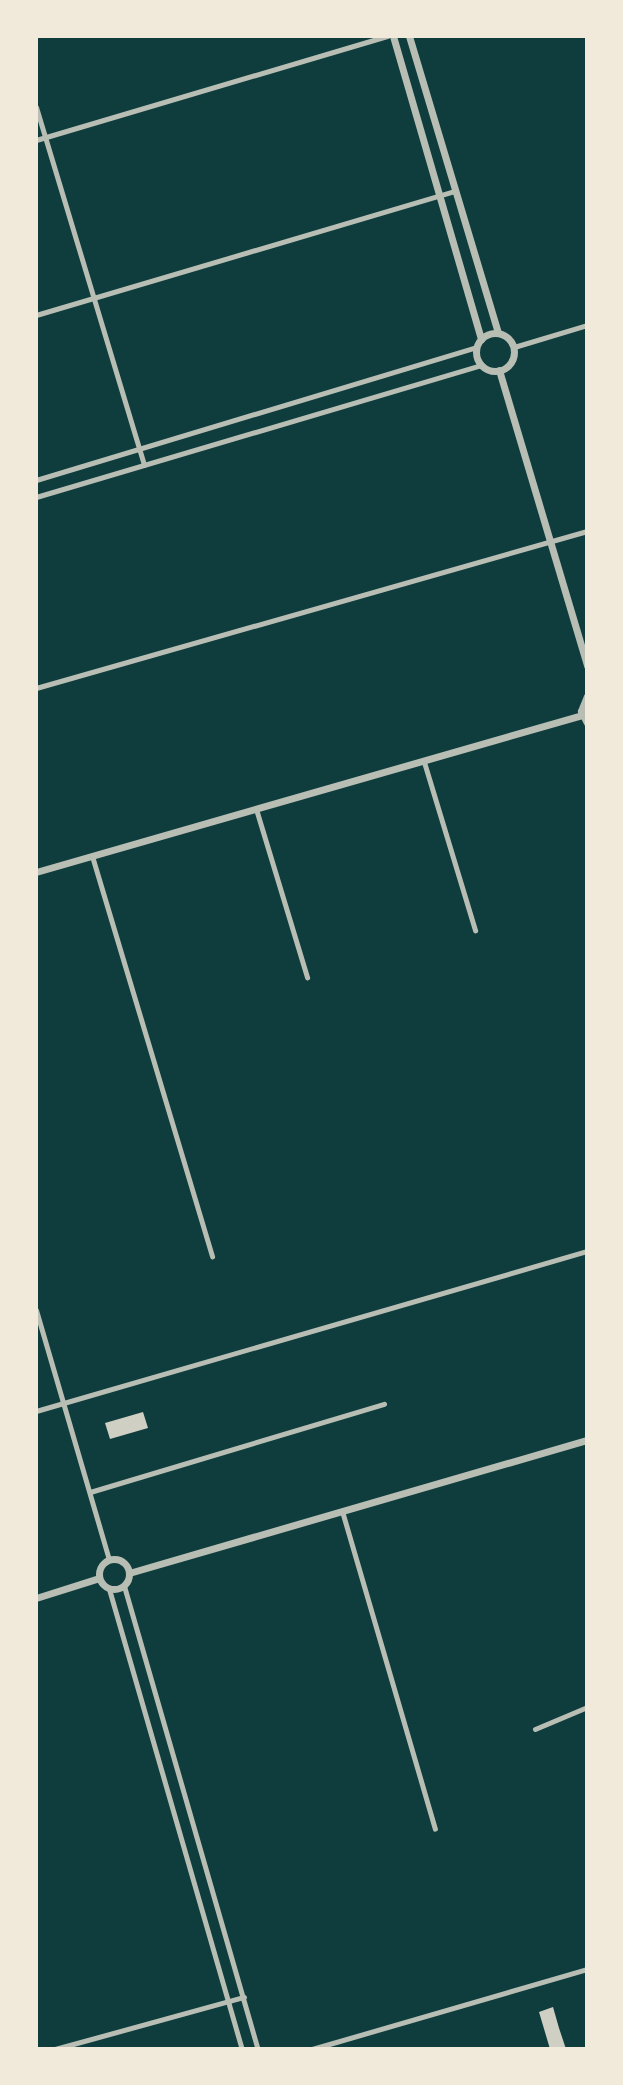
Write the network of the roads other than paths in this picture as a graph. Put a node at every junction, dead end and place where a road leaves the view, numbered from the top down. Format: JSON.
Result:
{"nodes":[{"id":1,"x":391,"y":36,"type":"edge"},
{"id":2,"x":409,"y":36,"type":"edge"},
{"id":3,"x":36,"y":107,"type":"edge"},
{"id":4,"x":45,"y":137,"type":"junction"},
{"id":5,"x":36,"y":140,"type":"edge"},
{"id":6,"x":456,"y":191,"type":"junction"},
{"id":7,"x":441,"y":195,"type":"junction"},
{"id":8,"x":94,"y":300,"type":"junction"},
{"id":9,"x":36,"y":315,"type":"edge"},
{"id":10,"x":587,"y":325,"type":"edge"},
{"id":11,"x":498,"y":333,"type":"junction"},
{"id":12,"x":481,"y":339,"type":"junction"},
{"id":13,"x":476,"y":347,"type":"junction"},
{"id":14,"x":514,"y":347,"type":"junction"},
{"id":15,"x":481,"y":365,"type":"junction"},
{"id":16,"x":499,"y":370,"type":"junction"},
{"id":17,"x":346,"y":389,"type":"junction"},
{"id":18,"x":350,"y":403,"type":"junction"},
{"id":19,"x":263,"y":414,"type":"junction"},
{"id":20,"x":267,"y":428,"type":"junction"},
{"id":21,"x":140,"y":450,"type":"junction"},
{"id":22,"x":144,"y":465,"type":"junction"},
{"id":23,"x":36,"y":480,"type":"edge"},
{"id":24,"x":36,"y":497,"type":"edge"},
{"id":25,"x":587,"y":531,"type":"edge"},
{"id":26,"x":550,"y":542,"type":"junction"},
{"id":27,"x":587,"y":666,"type":"edge"},
{"id":28,"x":36,"y":688,"type":"edge"},
{"id":29,"x":587,"y":696,"type":"edge"},
{"id":30,"x":582,"y":715,"type":"junction"},
{"id":31,"x":587,"y":723,"type":"edge"},
{"id":32,"x":424,"y":762,"type":"junction"},
{"id":33,"x":256,"y":809,"type":"junction"},
{"id":34,"x":92,"y":856,"type":"junction"},
{"id":35,"x":36,"y":872,"type":"edge"},
{"id":36,"x":475,"y":930,"type":"dead end"},
{"id":37,"x":307,"y":977,"type":"dead end"},
{"id":38,"x":587,"y":1251,"type":"edge"},
{"id":39,"x":212,"y":1256,"type":"dead end"},
{"id":40,"x":36,"y":1310,"type":"edge"},
{"id":41,"x":64,"y":1403,"type":"junction"},
{"id":42,"x":384,"y":1404,"type":"dead end"},
{"id":43,"x":36,"y":1411,"type":"edge"},
{"id":44,"x":587,"y":1440,"type":"edge"},
{"id":45,"x":90,"y":1492,"type":"junction"},
{"id":46,"x":342,"y":1510,"type":"junction"},
{"id":47,"x":109,"y":1559,"type":"junction"},
{"id":48,"x":129,"y":1573,"type":"junction"},
{"id":49,"x":99,"y":1578,"type":"junction"},
{"id":50,"x":124,"y":1586,"type":"junction"},
{"id":51,"x":109,"y":1589,"type":"junction"},
{"id":52,"x":36,"y":1598,"type":"edge"},
{"id":53,"x":587,"y":1707,"type":"edge"},
{"id":54,"x":535,"y":1729,"type":"dead end"},
{"id":55,"x":171,"y":1747,"type":"junction"},
{"id":56,"x":156,"y":1751,"type":"junction"},
{"id":57,"x":435,"y":1829,"type":"dead end"},
{"id":58,"x":587,"y":1969,"type":"edge"},
{"id":59,"x":244,"y":1997,"type":"junction"},
{"id":60,"x":228,"y":2001,"type":"junction"},
{"id":61,"x":55,"y":2049,"type":"edge"},
{"id":62,"x":242,"y":2049,"type":"edge"},
{"id":63,"x":258,"y":2049,"type":"edge"},
{"id":64,"x":312,"y":2049,"type":"edge"}],
"edges":[{"from":1,"to":4,"type":"street"},
{"from":1,"to":7,"type":"street"},
{"from":2,"to":6,"type":"street"},
{"from":3,"to":4,"type":"street"},
{"from":4,"to":5,"type":"street"},
{"from":4,"to":8,"type":"street"},
{"from":6,"to":7,"type":"street"},
{"from":6,"to":11,"type":"street"},
{"from":7,"to":8,"type":"street"},
{"from":7,"to":12,"type":"street"},
{"from":8,"to":9,"type":"street"},
{"from":8,"to":21,"type":"street"},
{"from":10,"to":14,"type":"street"},
{"from":11,"to":12,"type":"street"},
{"from":11,"to":14,"type":"street"},
{"from":12,"to":13,"type":"street"},
{"from":13,"to":15,"type":"street"},
{"from":13,"to":17,"type":"street"},
{"from":14,"to":16,"type":"street"},
{"from":15,"to":16,"type":"street"},
{"from":15,"to":18,"type":"street"},
{"from":16,"to":26,"type":"street"},
{"from":17,"to":18,"type":"street"},
{"from":17,"to":19,"type":"street"},
{"from":18,"to":20,"type":"street"},
{"from":19,"to":20,"type":"street"},
{"from":19,"to":21,"type":"street"},
{"from":20,"to":22,"type":"street"},
{"from":21,"to":22,"type":"street"},
{"from":21,"to":23,"type":"street"},
{"from":22,"to":24,"type":"street"},
{"from":25,"to":26,"type":"street"},
{"from":26,"to":27,"type":"street"},
{"from":26,"to":28,"type":"street"},
{"from":29,"to":30,"type":"street"},
{"from":30,"to":31,"type":"street"},
{"from":30,"to":32,"type":"street"},
{"from":32,"to":33,"type":"street"},
{"from":32,"to":36,"type":"street"},
{"from":33,"to":34,"type":"street"},
{"from":33,"to":37,"type":"street"},
{"from":34,"to":35,"type":"street"},
{"from":34,"to":39,"type":"street"},
{"from":38,"to":41,"type":"street"},
{"from":40,"to":41,"type":"street"},
{"from":41,"to":43,"type":"street"},
{"from":41,"to":45,"type":"street"},
{"from":42,"to":45,"type":"street"},
{"from":44,"to":46,"type":"street"},
{"from":45,"to":47,"type":"street"},
{"from":46,"to":48,"type":"street"},
{"from":46,"to":57,"type":"street"},
{"from":47,"to":48,"type":"street"},
{"from":47,"to":49,"type":"street"},
{"from":48,"to":50,"type":"street"},
{"from":49,"to":51,"type":"street"},
{"from":49,"to":52,"type":"street"},
{"from":50,"to":51,"type":"street"},
{"from":50,"to":55,"type":"street"},
{"from":51,"to":56,"type":"street"},
{"from":53,"to":54,"type":"street"},
{"from":55,"to":56,"type":"street"},
{"from":55,"to":59,"type":"street"},
{"from":56,"to":60,"type":"street"},
{"from":58,"to":64,"type":"street"},
{"from":59,"to":60,"type":"street"},
{"from":59,"to":63,"type":"street"},
{"from":60,"to":61,"type":"street"},
{"from":60,"to":62,"type":"street"}]}
